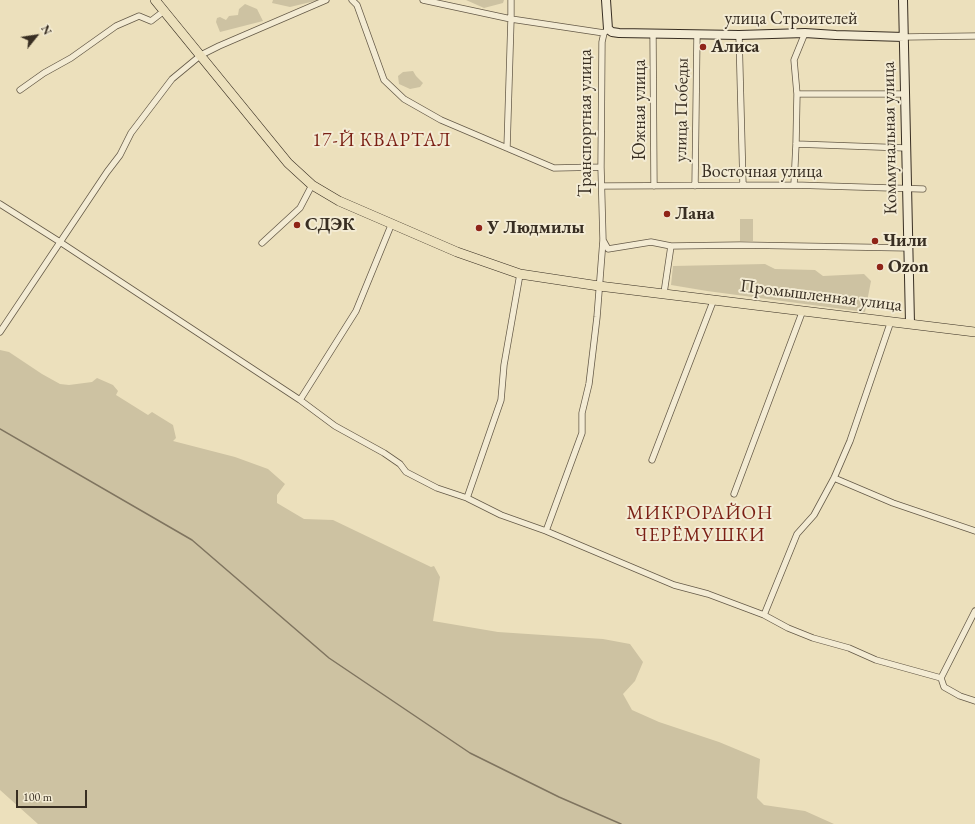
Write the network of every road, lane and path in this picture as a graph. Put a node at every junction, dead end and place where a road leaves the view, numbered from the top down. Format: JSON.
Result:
{"nodes":[{"id":1,"x":155,"y":0,"type":"edge"},
{"id":2,"x":326,"y":0,"type":"edge"},
{"id":3,"x":352,"y":0,"type":"edge"},
{"id":4,"x":423,"y":0,"type":"edge"},
{"id":5,"x":511,"y":0,"type":"edge"},
{"id":6,"x":606,"y":0,"type":"edge"},
{"id":7,"x":903,"y":0,"type":"edge"},
{"id":8,"x":444,"y":3,"type":"edge"},
{"id":9,"x":164,"y":11,"type":"junction"},
{"id":10,"x":511,"y":19,"type":"junction"},
{"id":11,"x":606,"y":31,"type":"junction"},
{"id":12,"x":805,"y":33,"type":"junction"},
{"id":13,"x":653,"y":34,"type":"junction"},
{"id":14,"x":697,"y":34,"type":"junction"},
{"id":15,"x":739,"y":35,"type":"junction"},
{"id":16,"x":975,"y":36,"type":"edge"},
{"id":17,"x":904,"y":37,"type":"junction"},
{"id":18,"x":202,"y":55,"type":"junction"},
{"id":19,"x":20,"y":90,"type":"dead end"},
{"id":20,"x":797,"y":94,"type":"junction"},
{"id":21,"x":905,"y":94,"type":"junction"},
{"id":22,"x":796,"y":144,"type":"junction"},
{"id":23,"x":507,"y":148,"type":"junction"},
{"id":24,"x":906,"y":148,"type":"junction"},
{"id":25,"x":601,"y":167,"type":"junction"},
{"id":26,"x":743,"y":185,"type":"junction"},
{"id":27,"x":794,"y":185,"type":"junction"},
{"id":28,"x":312,"y":186,"type":"junction"},
{"id":29,"x":602,"y":186,"type":"junction"},
{"id":30,"x":654,"y":186,"type":"junction"},
{"id":31,"x":695,"y":186,"type":"junction"},
{"id":32,"x":907,"y":189,"type":"junction"},
{"id":33,"x":923,"y":189,"type":"dead end"},
{"id":34,"x":0,"y":204,"type":"edge"},
{"id":35,"x":392,"y":223,"type":"junction"},
{"id":36,"x":603,"y":240,"type":"junction"},
{"id":37,"x":60,"y":242,"type":"junction"},
{"id":38,"x":262,"y":244,"type":"dead end"},
{"id":39,"x":671,"y":246,"type":"junction"},
{"id":40,"x":909,"y":248,"type":"junction"},
{"id":41,"x":520,"y":274,"type":"junction"},
{"id":42,"x":599,"y":286,"type":"junction"},
{"id":43,"x":664,"y":293,"type":"junction"},
{"id":44,"x":714,"y":299,"type":"junction"},
{"id":45,"x":803,"y":310,"type":"junction"},
{"id":46,"x":891,"y":321,"type":"junction"},
{"id":47,"x":910,"y":323,"type":"junction"},
{"id":48,"x":0,"y":332,"type":"edge"},
{"id":49,"x":975,"y":332,"type":"edge"},
{"id":50,"x":300,"y":400,"type":"junction"},
{"id":51,"x":652,"y":460,"type":"dead end"},
{"id":52,"x":834,"y":478,"type":"junction"},
{"id":53,"x":734,"y":494,"type":"dead end"},
{"id":54,"x":467,"y":498,"type":"junction"},
{"id":55,"x":546,"y":530,"type":"junction"},
{"id":56,"x":975,"y":531,"type":"edge"},
{"id":57,"x":975,"y":611,"type":"edge"},
{"id":58,"x":764,"y":615,"type":"junction"},
{"id":59,"x":941,"y":678,"type":"junction"},
{"id":60,"x":975,"y":702,"type":"edge"}],
"edges":[{"from":1,"to":9,"type":"main road","name":"Промышленная улица"},
{"from":2,"to":18,"type":"street"},
{"from":3,"to":23,"type":"street"},
{"from":4,"to":8,"type":"street"},
{"from":5,"to":10,"type":"street"},
{"from":6,"to":11,"type":"street","name":"Транспортная улица"},
{"from":7,"to":17,"type":"street","name":"Коммунальная улица"},
{"from":8,"to":10,"type":"street"},
{"from":9,"to":18,"type":"main road","name":"Промышленная улица"},
{"from":9,"to":19,"type":"street"},
{"from":10,"to":11,"type":"street"},
{"from":10,"to":23,"type":"street"},
{"from":11,"to":13,"type":"street","name":"улица Строителей"},
{"from":11,"to":25,"type":"street","name":"Транспортная улица"},
{"from":12,"to":15,"type":"street","name":"улица Строителей"},
{"from":12,"to":17,"type":"street","name":"улица Строителей"},
{"from":12,"to":20,"type":"street"},
{"from":13,"to":14,"type":"street","name":"улица Строителей"},
{"from":13,"to":30,"type":"street","name":"Южная улица"},
{"from":14,"to":15,"type":"street","name":"улица Строителей"},
{"from":14,"to":31,"type":"street","name":"улица Победы"},
{"from":15,"to":26,"type":"street"},
{"from":16,"to":17,"type":"street","name":"улица Строителей"},
{"from":17,"to":21,"type":"street","name":"Коммунальная улица"},
{"from":18,"to":28,"type":"main road","name":"Промышленная улица"},
{"from":18,"to":37,"type":"street"},
{"from":20,"to":21,"type":"street"},
{"from":20,"to":22,"type":"street"},
{"from":21,"to":24,"type":"street","name":"Коммунальная улица"},
{"from":22,"to":24,"type":"street"},
{"from":22,"to":27,"type":"street"},
{"from":23,"to":25,"type":"street"},
{"from":24,"to":32,"type":"street","name":"Коммунальная улица"},
{"from":25,"to":29,"type":"street","name":"Транспортная улица"},
{"from":26,"to":27,"type":"street","name":"Восточная улица"},
{"from":26,"to":31,"type":"street","name":"Восточная улица"},
{"from":27,"to":32,"type":"street","name":"Восточная улица"},
{"from":28,"to":35,"type":"main road","name":"Промышленная улица"},
{"from":28,"to":38,"type":"street"},
{"from":29,"to":30,"type":"street","name":"Восточная улица"},
{"from":29,"to":36,"type":"street","name":"Транспортная улица"},
{"from":30,"to":31,"type":"street","name":"Восточная улица"},
{"from":32,"to":33,"type":"street","name":"Восточная улица"},
{"from":32,"to":40,"type":"street","name":"Коммунальная улица"},
{"from":34,"to":37,"type":"street"},
{"from":35,"to":41,"type":"main road","name":"Промышленная улица"},
{"from":35,"to":50,"type":"street"},
{"from":36,"to":39,"type":"street"},
{"from":36,"to":42,"type":"street","name":"Транспортная улица"},
{"from":37,"to":48,"type":"street"},
{"from":37,"to":50,"type":"street"},
{"from":39,"to":40,"type":"street"},
{"from":39,"to":43,"type":"street"},
{"from":40,"to":47,"type":"street","name":"Коммунальная улица"},
{"from":41,"to":42,"type":"main road","name":"Промышленная улица"},
{"from":41,"to":54,"type":"street"},
{"from":42,"to":43,"type":"main road","name":"Промышленная улица"},
{"from":42,"to":55,"type":"street","name":"Транспортная улица"},
{"from":43,"to":44,"type":"main road","name":"Промышленная улица"},
{"from":44,"to":45,"type":"main road","name":"Промышленная улица"},
{"from":44,"to":51,"type":"street"},
{"from":45,"to":46,"type":"main road","name":"Промышленная улица"},
{"from":45,"to":53,"type":"street"},
{"from":46,"to":47,"type":"main road","name":"Промышленная улица"},
{"from":46,"to":52,"type":"street"},
{"from":47,"to":49,"type":"main road","name":"Промышленная улица"},
{"from":50,"to":54,"type":"street"},
{"from":52,"to":56,"type":"street"},
{"from":52,"to":58,"type":"street"},
{"from":54,"to":55,"type":"street"},
{"from":55,"to":58,"type":"street"},
{"from":57,"to":59,"type":"street"},
{"from":58,"to":59,"type":"street"},
{"from":59,"to":60,"type":"street"}]}
